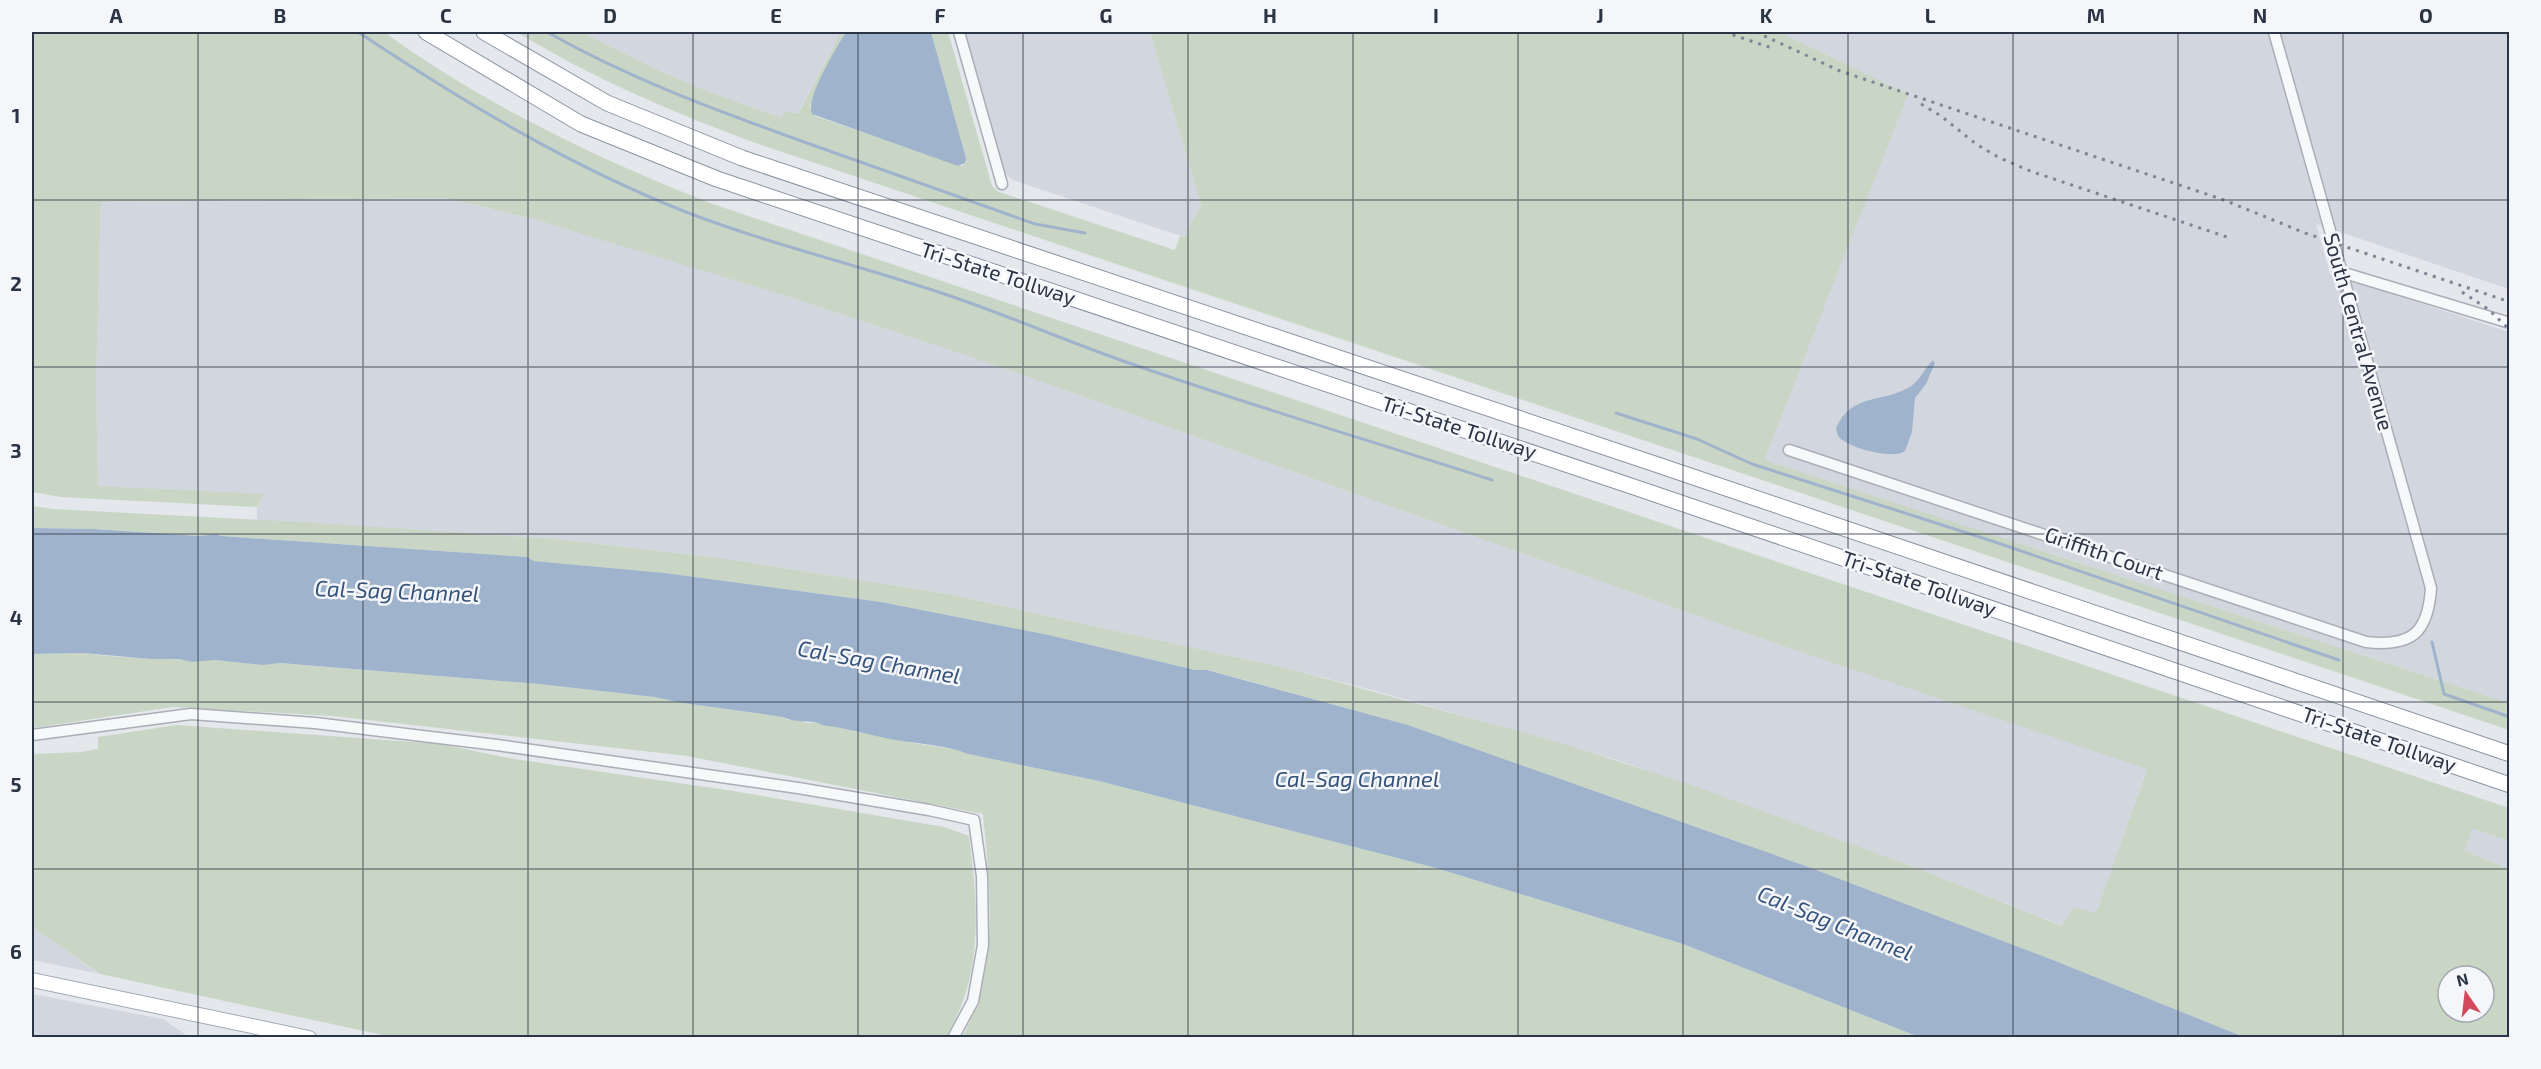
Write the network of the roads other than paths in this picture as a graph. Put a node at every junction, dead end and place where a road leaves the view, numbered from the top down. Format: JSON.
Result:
{"nodes":[{"id":1,"x":426,"y":32,"type":"edge"},
{"id":2,"x":484,"y":32,"type":"edge"},
{"id":3,"x":959,"y":32,"type":"edge"},
{"id":4,"x":2274,"y":32,"type":"edge"},
{"id":5,"x":1002,"y":184,"type":"dead end"},
{"id":6,"x":2340,"y":272,"type":"junction"},
{"id":7,"x":2510,"y":323,"type":"edge"},
{"id":8,"x":1789,"y":450,"type":"dead end"},
{"id":9,"x":2418,"y":631,"type":"joint"},
{"id":10,"x":32,"y":735,"type":"edge"},
{"id":11,"x":2510,"y":754,"type":"edge"},
{"id":12,"x":2510,"y":785,"type":"edge"},
{"id":13,"x":32,"y":980,"type":"edge"},
{"id":14,"x":309,"y":1038,"type":"edge"},
{"id":15,"x":953,"y":1038,"type":"edge"}],
"edges":[{"from":1,"to":12,"type":"highway","name":"Tri-State Tollway"},
{"from":2,"to":11,"type":"highway","name":"Tri-State Tollway"},
{"from":3,"to":5,"type":"street"},
{"from":4,"to":6,"type":"street","name":"South Central Avenue"},
{"from":6,"to":7,"type":"street"},
{"from":6,"to":9,"type":"street","name":"South Central Avenue"},
{"from":8,"to":9,"type":"street","name":"Griffith Court"},
{"from":10,"to":15,"type":"street"},
{"from":13,"to":14,"type":"main road"}]}
